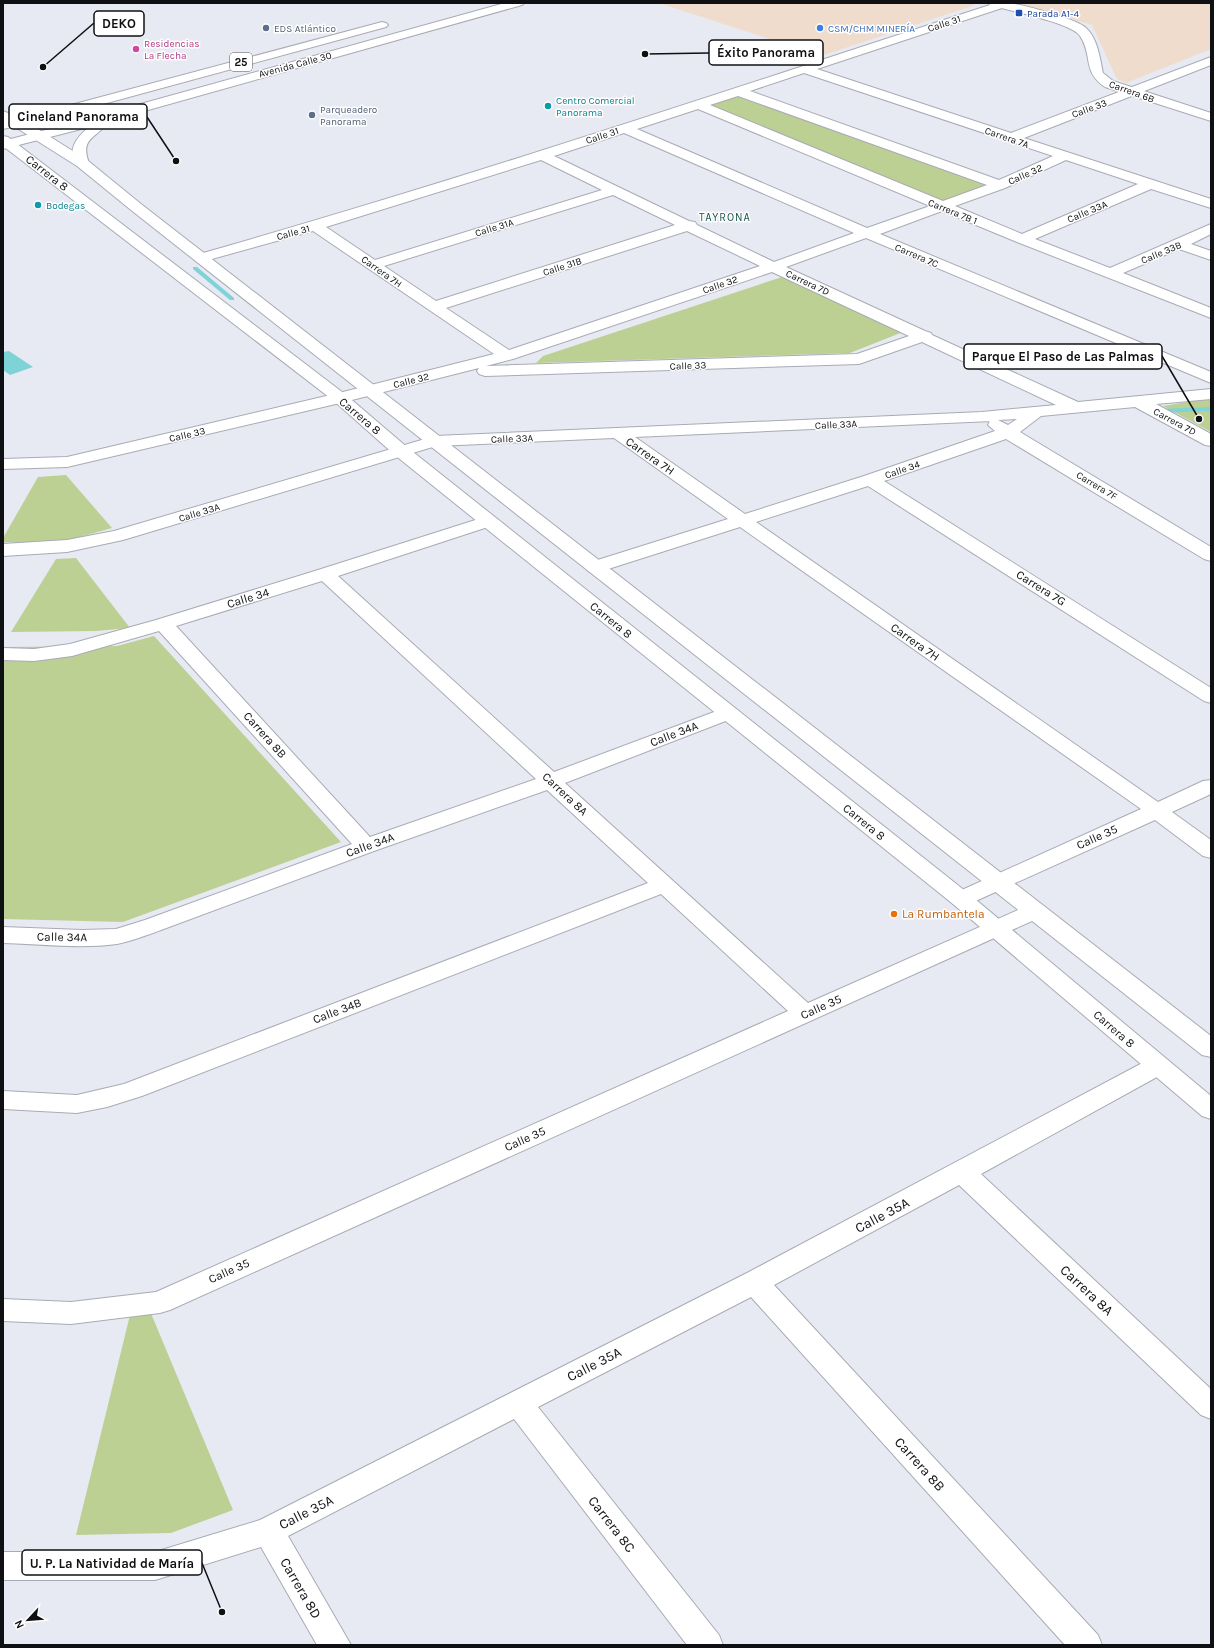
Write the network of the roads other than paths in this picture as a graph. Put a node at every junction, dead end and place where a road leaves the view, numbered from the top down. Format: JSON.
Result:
{"nodes":[{"id":1,"x":518,"y":3,"type":"edge"},
{"id":2,"x":998,"y":4,"type":"edge"},
{"id":3,"x":392,"y":22,"type":"dead end"},
{"id":4,"x":1211,"y":61,"type":"edge"},
{"id":5,"x":803,"y":69,"type":"junction"},
{"id":6,"x":737,"y":91,"type":"junction"},
{"id":7,"x":1132,"y":92,"type":"junction"},
{"id":8,"x":696,"y":104,"type":"junction"},
{"id":9,"x":3,"y":115,"type":"edge"},
{"id":10,"x":107,"y":117,"type":"junction"},
{"id":11,"x":1211,"y":117,"type":"edge"},
{"id":12,"x":17,"y":122,"type":"junction"},
{"id":13,"x":3,"y":125,"type":"edge"},
{"id":14,"x":624,"y":128,"type":"junction"},
{"id":15,"x":39,"y":136,"type":"junction"},
{"id":16,"x":1011,"y":138,"type":"junction"},
{"id":17,"x":5,"y":143,"type":"edge"},
{"id":18,"x":541,"y":155,"type":"junction"},
{"id":19,"x":1064,"y":156,"type":"junction"},
{"id":20,"x":82,"y":163,"type":"junction"},
{"id":21,"x":1151,"y":184,"type":"junction"},
{"id":22,"x":1000,"y":185,"type":"junction"},
{"id":23,"x":615,"y":190,"type":"junction"},
{"id":24,"x":1209,"y":202,"type":"edge"},
{"id":25,"x":943,"y":206,"type":"junction"},
{"id":26,"x":690,"y":225,"type":"junction"},
{"id":27,"x":316,"y":226,"type":"junction"},
{"id":28,"x":1211,"y":228,"type":"edge"},
{"id":29,"x":866,"y":233,"type":"junction"},
{"id":30,"x":1022,"y":239,"type":"junction"},
{"id":31,"x":1179,"y":244,"type":"junction"},
{"id":32,"x":1211,"y":256,"type":"edge"},
{"id":33,"x":200,"y":258,"type":"junction"},
{"id":34,"x":373,"y":265,"type":"junction"},
{"id":35,"x":773,"y":266,"type":"junction"},
{"id":36,"x":1111,"y":273,"type":"junction"},
{"id":37,"x":434,"y":307,"type":"junction"},
{"id":38,"x":1211,"y":313,"type":"edge"},
{"id":39,"x":924,"y":336,"type":"junction"},
{"id":40,"x":507,"y":356,"type":"junction"},
{"id":41,"x":448,"y":372,"type":"junction"},
{"id":42,"x":1211,"y":378,"type":"edge"},
{"id":43,"x":370,"y":391,"type":"junction"},
{"id":44,"x":1211,"y":394,"type":"edge"},
{"id":45,"x":340,"y":398,"type":"junction"},
{"id":46,"x":1139,"y":402,"type":"junction"},
{"id":47,"x":1075,"y":407,"type":"junction"},
{"id":48,"x":1036,"y":412,"type":"junction"},
{"id":49,"x":982,"y":417,"type":"junction"},
{"id":50,"x":1009,"y":432,"type":"junction"},
{"id":51,"x":619,"y":434,"type":"junction"},
{"id":52,"x":1211,"y":441,"type":"edge"},
{"id":53,"x":435,"y":442,"type":"junction"},
{"id":54,"x":402,"y":452,"type":"junction"},
{"id":55,"x":3,"y":464,"type":"edge"},
{"id":56,"x":870,"y":480,"type":"junction"},
{"id":57,"x":741,"y":520,"type":"junction"},
{"id":58,"x":488,"y":521,"type":"junction"},
{"id":59,"x":3,"y":550,"type":"edge"},
{"id":60,"x":1211,"y":555,"type":"edge"},
{"id":61,"x":595,"y":567,"type":"junction"},
{"id":62,"x":325,"y":574,"type":"junction"},
{"id":63,"x":163,"y":624,"type":"junction"},
{"id":64,"x":3,"y":654,"type":"edge"},
{"id":65,"x":1211,"y":697,"type":"edge"},
{"id":66,"x":729,"y":714,"type":"junction"},
{"id":67,"x":551,"y":781,"type":"junction"},
{"id":68,"x":1211,"y":786,"type":"edge"},
{"id":69,"x":1156,"y":810,"type":"junction"},
{"id":70,"x":366,"y":846,"type":"junction"},
{"id":71,"x":1211,"y":851,"type":"edge"},
{"id":72,"x":997,"y":882,"type":"junction"},
{"id":73,"x":664,"y":885,"type":"junction"},
{"id":74,"x":961,"y":899,"type":"junction"},
{"id":75,"x":1035,"y":912,"type":"junction"},
{"id":76,"x":997,"y":928,"type":"junction"},
{"id":77,"x":3,"y":935,"type":"edge"},
{"id":78,"x":806,"y":1014,"type":"junction"},
{"id":79,"x":1211,"y":1049,"type":"edge"},
{"id":80,"x":1157,"y":1066,"type":"junction"},
{"id":81,"x":3,"y":1100,"type":"edge"},
{"id":82,"x":1211,"y":1110,"type":"edge"},
{"id":83,"x":962,"y":1172,"type":"junction"},
{"id":84,"x":755,"y":1282,"type":"junction"},
{"id":85,"x":3,"y":1310,"type":"edge"},
{"id":86,"x":518,"y":1403,"type":"junction"},
{"id":87,"x":1211,"y":1407,"type":"edge"},
{"id":88,"x":268,"y":1531,"type":"junction"},
{"id":89,"x":3,"y":1566,"type":"edge"},
{"id":90,"x":335,"y":1645,"type":"edge"},
{"id":91,"x":706,"y":1645,"type":"edge"},
{"id":92,"x":1086,"y":1645,"type":"edge"}],
"edges":[{"from":1,"to":10,"type":"main road","name":"Avenida Calle 30","number":"25"},
{"from":2,"to":5,"type":"main road","name":"Calle 31"},
{"from":2,"to":7,"type":"main road","name":"Carrera 6B"},
{"from":3,"to":12,"type":"main road","name":"Avenida Calle 30","number":"25"},
{"from":4,"to":7,"type":"main road","name":"Calle 33"},
{"from":5,"to":6,"type":"main road","name":"Calle 31"},
{"from":5,"to":16,"type":"main road","name":"Carrera 7A"},
{"from":6,"to":8,"type":"main road","name":"Calle 31"},
{"from":6,"to":22,"type":"main road"},
{"from":7,"to":11,"type":"main road","name":"Carrera 6B"},
{"from":7,"to":16,"type":"main road","name":"Calle 33"},
{"from":8,"to":14,"type":"main road","name":"Calle 31"},
{"from":8,"to":25,"type":"main road","name":"Carrera 7B 1"},
{"from":9,"to":12,"type":"main road","name":"Carrera 8"},
{"from":10,"to":15,"type":"main road","name":"Avenida Calle 30","number":"25"},
{"from":10,"to":20,"type":"main road"},
{"from":12,"to":13,"type":"main road","name":"Avenida Calle 30","number":"25"},
{"from":12,"to":15,"type":"main road","name":"Carrera 8"},
{"from":14,"to":18,"type":"main road","name":"Calle 31"},
{"from":14,"to":29,"type":"main road","name":"Carrera 7C"},
{"from":15,"to":17,"type":"main road","name":"Avenida Calle 30","number":"25"},
{"from":15,"to":20,"type":"main road","name":"Carrera 8"},
{"from":16,"to":19,"type":"main road","name":"Carrera 7A"},
{"from":17,"to":45,"type":"main road","name":"Carrera 8"},
{"from":18,"to":23,"type":"main road","name":"Carrera 7D"},
{"from":18,"to":27,"type":"main road","name":"Calle 31"},
{"from":19,"to":21,"type":"main road","name":"Carrera 7A"},
{"from":19,"to":22,"type":"main road","name":"Calle 32"},
{"from":20,"to":33,"type":"main road","name":"Carrera 8"},
{"from":21,"to":24,"type":"main road","name":"Carrera 7A"},
{"from":21,"to":30,"type":"main road","name":"Calle 33A"},
{"from":22,"to":25,"type":"main road","name":"Calle 32"},
{"from":23,"to":26,"type":"main road","name":"Carrera 7D"},
{"from":23,"to":34,"type":"main road","name":"Calle 31A"},
{"from":25,"to":29,"type":"main road","name":"Calle 32"},
{"from":25,"to":30,"type":"main road","name":"Carrera 7B 1"},
{"from":26,"to":35,"type":"main road","name":"Carrera 7D"},
{"from":26,"to":37,"type":"main road","name":"Calle 31B"},
{"from":27,"to":33,"type":"main road","name":"Calle 31"},
{"from":27,"to":34,"type":"main road","name":"Carrera 7H"},
{"from":28,"to":31,"type":"main road","name":"Calle 33B"},
{"from":29,"to":35,"type":"main road","name":"Calle 32"},
{"from":29,"to":42,"type":"main road","name":"Carrera 7C"},
{"from":30,"to":36,"type":"main road","name":"Carrera 7B 1"},
{"from":31,"to":32,"type":"main road"},
{"from":31,"to":36,"type":"main road","name":"Calle 33B"},
{"from":33,"to":43,"type":"main road","name":"Carrera 8"},
{"from":34,"to":37,"type":"main road","name":"Carrera 7H"},
{"from":35,"to":39,"type":"main road","name":"Carrera 7D"},
{"from":35,"to":40,"type":"main road","name":"Calle 32"},
{"from":36,"to":38,"type":"main road","name":"Carrera 7B 1"},
{"from":37,"to":40,"type":"main road","name":"Carrera 7H"},
{"from":39,"to":41,"type":"main road","name":"Calle 33"},
{"from":39,"to":47,"type":"main road","name":"Carrera 7D"},
{"from":40,"to":41,"type":"main road","name":"Calle 32"},
{"from":41,"to":43,"type":"main road","name":"Calle 32"},
{"from":43,"to":45,"type":"main road","name":"Calle 33"},
{"from":43,"to":53,"type":"main road","name":"Carrera 8"},
{"from":44,"to":46,"type":"main road","name":"Calle 34"},
{"from":45,"to":54,"type":"main road","name":"Carrera 8"},
{"from":45,"to":55,"type":"main road","name":"Calle 33"},
{"from":46,"to":47,"type":"main road","name":"Calle 34"},
{"from":46,"to":52,"type":"main road","name":"Carrera 7D"},
{"from":47,"to":48,"type":"main road","name":"Calle 34"},
{"from":48,"to":49,"type":"main road","name":"Calle 33A"},
{"from":48,"to":50,"type":"main road","name":"Calle 34"},
{"from":49,"to":50,"type":"main road","name":"Carrera 7F"},
{"from":49,"to":51,"type":"main road","name":"Calle 33A"},
{"from":50,"to":56,"type":"main road","name":"Calle 34"},
{"from":50,"to":60,"type":"main road","name":"Carrera 7F"},
{"from":51,"to":53,"type":"main road","name":"Calle 33A"},
{"from":51,"to":57,"type":"main road","name":"Carrera 7H"},
{"from":53,"to":54,"type":"main road","name":"Calle 33A"},
{"from":53,"to":61,"type":"main road","name":"Carrera 8"},
{"from":54,"to":58,"type":"main road","name":"Carrera 8"},
{"from":54,"to":59,"type":"main road","name":"Calle 33A"},
{"from":56,"to":57,"type":"main road","name":"Calle 34"},
{"from":56,"to":65,"type":"main road","name":"Carrera 7G"},
{"from":57,"to":61,"type":"main road","name":"Calle 34"},
{"from":57,"to":69,"type":"main road","name":"Carrera 7H"},
{"from":58,"to":62,"type":"main road","name":"Calle 34"},
{"from":58,"to":66,"type":"main road","name":"Carrera 8"},
{"from":61,"to":72,"type":"main road","name":"Carrera 8"},
{"from":62,"to":63,"type":"main road","name":"Calle 34"},
{"from":62,"to":67,"type":"main road","name":"Carrera 8A"},
{"from":63,"to":64,"type":"main road","name":"Calle 34"},
{"from":63,"to":70,"type":"main road","name":"Carrera 8B"},
{"from":66,"to":67,"type":"main road","name":"Calle 34A"},
{"from":66,"to":74,"type":"main road","name":"Carrera 8"},
{"from":67,"to":70,"type":"main road","name":"Calle 34A"},
{"from":67,"to":73,"type":"main road","name":"Carrera 8A"},
{"from":68,"to":69,"type":"main road","name":"Calle 35"},
{"from":69,"to":71,"type":"main road","name":"Carrera 7H"},
{"from":69,"to":72,"type":"main road","name":"Calle 35"},
{"from":70,"to":77,"type":"main road","name":"Calle 34A"},
{"from":72,"to":74,"type":"main road","name":"Calle 35"},
{"from":72,"to":75,"type":"main road","name":"Carrera 8"},
{"from":73,"to":78,"type":"main road","name":"Carrera 8A"},
{"from":73,"to":81,"type":"main road","name":"Calle 34B"},
{"from":74,"to":76,"type":"main road","name":"Carrera 8"},
{"from":75,"to":76,"type":"main road","name":"Calle 35"},
{"from":75,"to":79,"type":"main road","name":"Carrera 8"},
{"from":76,"to":78,"type":"main road","name":"Calle 35"},
{"from":76,"to":80,"type":"main road","name":"Carrera 8"},
{"from":78,"to":85,"type":"main road","name":"Calle 35"},
{"from":80,"to":82,"type":"main road","name":"Carrera 8"},
{"from":80,"to":83,"type":"main road","name":"Calle 35A"},
{"from":83,"to":84,"type":"main road","name":"Calle 35A"},
{"from":83,"to":87,"type":"main road","name":"Carrera 8A"},
{"from":84,"to":86,"type":"main road","name":"Calle 35A"},
{"from":84,"to":92,"type":"main road","name":"Carrera 8B"},
{"from":86,"to":88,"type":"main road","name":"Calle 35A"},
{"from":86,"to":91,"type":"main road","name":"Carrera 8C"},
{"from":88,"to":89,"type":"main road","name":"Calle 35A"},
{"from":88,"to":90,"type":"main road","name":"Carrera 8D"}]}
